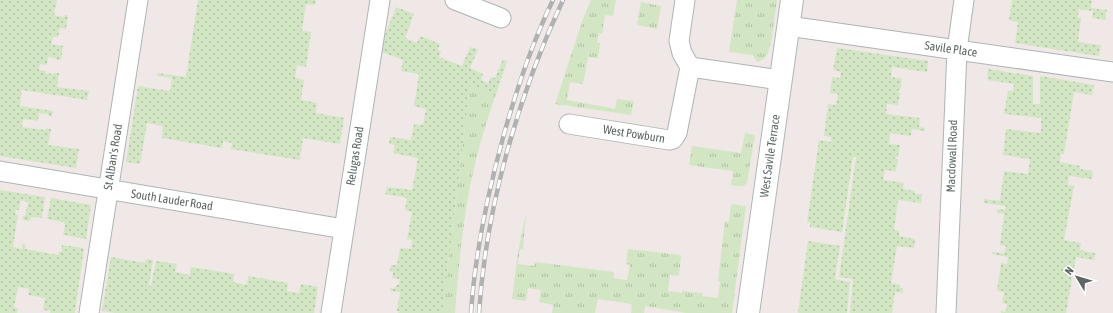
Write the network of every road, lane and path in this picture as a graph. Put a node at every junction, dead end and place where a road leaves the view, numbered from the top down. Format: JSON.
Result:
{"nodes":[{"id":1,"x":138,"y":0,"type":"edge"},
{"id":2,"x":380,"y":0,"type":"edge"},
{"id":3,"x":455,"y":0,"type":"edge"},
{"id":4,"x":686,"y":0,"type":"edge"},
{"id":5,"x":792,"y":0,"type":"edge"},
{"id":6,"x":964,"y":0,"type":"edge"},
{"id":7,"x":501,"y":18,"type":"dead end"},
{"id":8,"x":788,"y":26,"type":"junction"},
{"id":9,"x":957,"y":50,"type":"junction"},
{"id":10,"x":690,"y":67,"type":"junction"},
{"id":11,"x":1113,"y":72,"type":"edge"},
{"id":12,"x":780,"y":80,"type":"junction"},
{"id":13,"x":569,"y":124,"type":"dead end"},
{"id":14,"x":0,"y":171,"type":"edge"},
{"id":15,"x":108,"y":189,"type":"junction"},
{"id":16,"x":344,"y":229,"type":"junction"},
{"id":17,"x":89,"y":313,"type":"edge"},
{"id":18,"x":331,"y":313,"type":"edge"},
{"id":19,"x":748,"y":313,"type":"edge"},
{"id":20,"x":946,"y":313,"type":"edge"}],
"edges":[{"from":1,"to":15,"type":"street","name":"St Alban's Road"},
{"from":2,"to":16,"type":"street","name":"Relugas Road"},
{"from":3,"to":7,"type":"street"},
{"from":4,"to":10,"type":"street"},
{"from":5,"to":8,"type":"street","name":"West Savile Terrace"},
{"from":6,"to":9,"type":"street","name":"Macdowall Road"},
{"from":8,"to":9,"type":"street","name":"Savile Place"},
{"from":8,"to":12,"type":"street","name":"West Savile Terrace"},
{"from":9,"to":11,"type":"street","name":"Savile Place"},
{"from":9,"to":20,"type":"street","name":"Macdowall Road"},
{"from":10,"to":12,"type":"street"},
{"from":10,"to":13,"type":"street","name":"West Powburn"},
{"from":12,"to":19,"type":"street","name":"West Savile Terrace"},
{"from":14,"to":15,"type":"street","name":"South Lauder Road"},
{"from":15,"to":16,"type":"street","name":"South Lauder Road"},
{"from":15,"to":17,"type":"street","name":"St Alban's Road"},
{"from":16,"to":18,"type":"street","name":"Relugas Road"}]}
